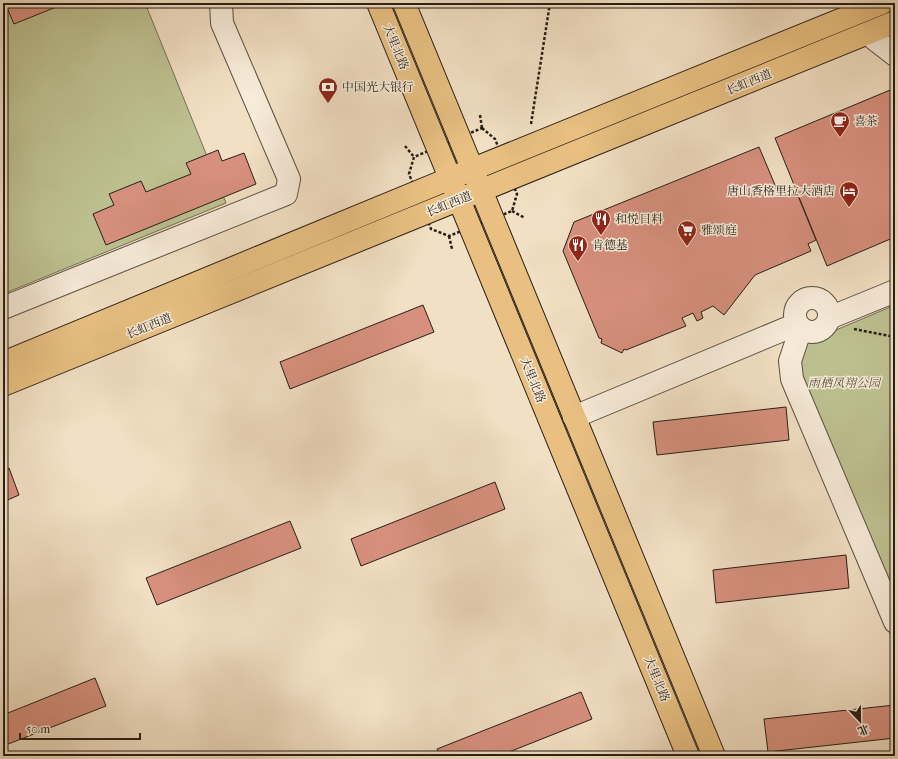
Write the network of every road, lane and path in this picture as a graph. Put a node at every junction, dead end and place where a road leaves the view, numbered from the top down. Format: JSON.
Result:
{"nodes":[{"id":1,"x":221,"y":3,"type":"edge"},
{"id":2,"x":378,"y":3,"type":"edge"},
{"id":3,"x":404,"y":3,"type":"edge"},
{"id":4,"x":550,"y":3,"type":"edge"},
{"id":5,"x":882,"y":3,"type":"edge"},
{"id":6,"x":895,"y":22,"type":"edge"},
{"id":7,"x":868,"y":34,"type":"junction"},
{"id":8,"x":895,"y":55,"type":"edge"},
{"id":9,"x":480,"y":115,"type":"dead end"},
{"id":10,"x":531,"y":124,"type":"dead end"},
{"id":11,"x":482,"y":128,"type":"dead end"},
{"id":12,"x":404,"y":146,"type":"dead end"},
{"id":13,"x":414,"y":158,"type":"dead end"},
{"id":14,"x":472,"y":169,"type":"junction"},
{"id":15,"x":450,"y":178,"type":"junction"},
{"id":16,"x":480,"y":192,"type":"junction"},
{"id":17,"x":459,"y":200,"type":"junction"},
{"id":18,"x":512,"y":211,"type":"dead end"},
{"id":19,"x":525,"y":218,"type":"dead end"},
{"id":20,"x":449,"y":236,"type":"dead end"},
{"id":21,"x":452,"y":249,"type":"dead end"},
{"id":22,"x":895,"y":290,"type":"edge"},
{"id":23,"x":3,"y":308,"type":"edge"},
{"id":24,"x":828,"y":318,"type":"junction"},
{"id":25,"x":799,"y":326,"type":"junction"},
{"id":26,"x":851,"y":328,"type":"dead end"},
{"id":27,"x":895,"y":337,"type":"edge"},
{"id":28,"x":3,"y":362,"type":"edge"},
{"id":29,"x":3,"y":385,"type":"edge"},
{"id":30,"x":574,"y":417,"type":"junction"},
{"id":31,"x":895,"y":622,"type":"edge"},
{"id":32,"x":688,"y":756,"type":"edge"},
{"id":33,"x":714,"y":756,"type":"edge"}],
"edges":[{"from":1,"to":23,"type":"lane"},
{"from":2,"to":15,"type":"main road","name":"大里北路"},
{"from":3,"to":14,"type":"main road","name":"大里北路"},
{"from":4,"to":10,"type":"path"},
{"from":5,"to":14,"type":"main road","name":"长虹西道"},
{"from":6,"to":7,"type":"main road","name":"长虹西道"},
{"from":7,"to":8,"type":"lane"},
{"from":7,"to":16,"type":"main road","name":"长虹西道"},
{"from":9,"to":11,"type":"path"},
{"from":12,"to":13,"type":"path"},
{"from":14,"to":15,"type":"main road","name":"长虹西道"},
{"from":14,"to":16,"type":"main road","name":"大里北路"},
{"from":15,"to":17,"type":"main road","name":"大里北路"},
{"from":15,"to":28,"type":"main road","name":"长虹西道"},
{"from":16,"to":17,"type":"main road","name":"长虹西道"},
{"from":16,"to":30,"type":"main road","name":"大里北路"},
{"from":17,"to":29,"type":"main road","name":"长虹西道"},
{"from":17,"to":32,"type":"main road","name":"大里北路"},
{"from":18,"to":19,"type":"path"},
{"from":20,"to":21,"type":"path"},
{"from":22,"to":24,"type":"lane"},
{"from":24,"to":25,"type":"lane"},
{"from":24,"to":25,"type":"lane"},
{"from":25,"to":30,"type":"lane"},
{"from":25,"to":31,"type":"lane"},
{"from":26,"to":27,"type":"path"},
{"from":30,"to":33,"type":"main road","name":"大里北路"}]}
